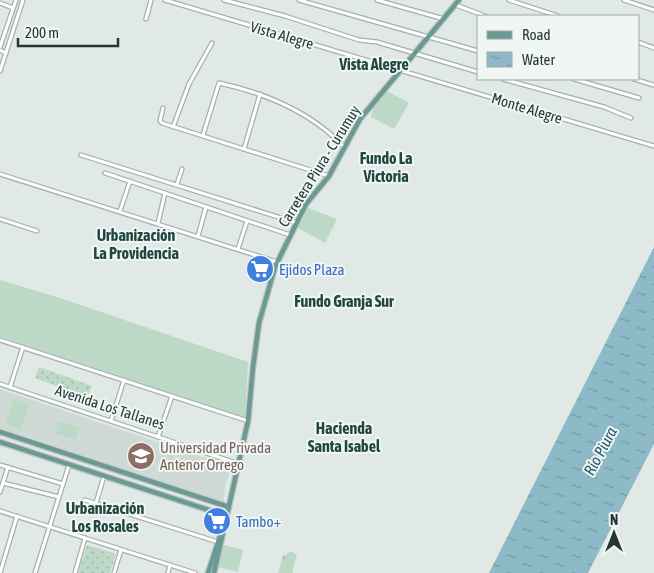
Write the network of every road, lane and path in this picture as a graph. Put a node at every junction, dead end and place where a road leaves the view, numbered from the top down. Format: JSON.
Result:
{"nodes":[{"id":1,"x":16,"y":0,"type":"edge"},
{"id":2,"x":24,"y":0,"type":"edge"},
{"id":3,"x":151,"y":0,"type":"edge"},
{"id":4,"x":165,"y":0,"type":"edge"},
{"id":5,"x":224,"y":0,"type":"edge"},
{"id":6,"x":299,"y":0,"type":"edge"},
{"id":7,"x":377,"y":0,"type":"edge"},
{"id":8,"x":509,"y":0,"type":"edge"},
{"id":9,"x":624,"y":0,"type":"edge"},
{"id":10,"x":457,"y":2,"type":"edge"},
{"id":11,"x":0,"y":3,"type":"edge"},
{"id":12,"x":13,"y":8,"type":"junction"},
{"id":13,"x":654,"y":10,"type":"edge"},
{"id":14,"x":483,"y":15,"type":"edge"},
{"id":15,"x":555,"y":15,"type":"edge"},
{"id":16,"x":146,"y":18,"type":"dead end"},
{"id":17,"x":444,"y":19,"type":"junction"},
{"id":18,"x":1,"y":29,"type":"edge"},
{"id":19,"x":5,"y":30,"type":"junction"},
{"id":20,"x":429,"y":37,"type":"junction"},
{"id":21,"x":639,"y":42,"type":"edge"},
{"id":22,"x":212,"y":43,"type":"dead end"},
{"id":23,"x":0,"y":48,"type":"edge"},
{"id":24,"x":654,"y":48,"type":"edge"},
{"id":25,"x":477,"y":51,"type":"edge"},
{"id":26,"x":6,"y":53,"type":"junction"},
{"id":27,"x":413,"y":53,"type":"junction"},
{"id":28,"x":0,"y":68,"type":"edge"},
{"id":29,"x":399,"y":69,"type":"junction"},
{"id":30,"x":477,"y":72,"type":"edge"},
{"id":31,"x":506,"y":80,"type":"edge"},
{"id":32,"x":577,"y":80,"type":"edge"},
{"id":33,"x":637,"y":80,"type":"edge"},
{"id":34,"x":654,"y":85,"type":"edge"},
{"id":35,"x":260,"y":94,"type":"junction"},
{"id":36,"x":639,"y":98,"type":"dead end"},
{"id":37,"x":164,"y":108,"type":"dead end"},
{"id":38,"x":631,"y":118,"type":"dead end"},
{"id":39,"x":173,"y":127,"type":"junction"},
{"id":40,"x":203,"y":135,"type":"junction"},
{"id":41,"x":654,"y":146,"type":"edge"},
{"id":42,"x":344,"y":147,"type":"junction"},
{"id":43,"x":244,"y":148,"type":"junction"},
{"id":44,"x":81,"y":155,"type":"dead end"},
{"id":45,"x":182,"y":169,"type":"dead end"},
{"id":46,"x":104,"y":173,"type":"dead end"},
{"id":47,"x":0,"y":174,"type":"edge"},
{"id":48,"x":329,"y":176,"type":"junction"},
{"id":49,"x":130,"y":181,"type":"junction"},
{"id":50,"x":177,"y":184,"type":"junction"},
{"id":51,"x":165,"y":193,"type":"junction"},
{"id":52,"x":206,"y":207,"type":"junction"},
{"id":53,"x":120,"y":211,"type":"junction"},
{"id":54,"x":0,"y":219,"type":"edge"},
{"id":55,"x":247,"y":221,"type":"junction"},
{"id":56,"x":158,"y":223,"type":"junction"},
{"id":57,"x":297,"y":223,"type":"junction"},
{"id":58,"x":37,"y":230,"type":"dead end"},
{"id":59,"x":290,"y":235,"type":"junction"},
{"id":60,"x":198,"y":236,"type":"junction"},
{"id":61,"x":238,"y":249,"type":"junction"},
{"id":62,"x":277,"y":262,"type":"junction"},
{"id":63,"x":0,"y":340,"type":"edge"},
{"id":64,"x":23,"y":347,"type":"junction"},
{"id":65,"x":124,"y":380,"type":"junction"},
{"id":66,"x":0,"y":384,"type":"edge"},
{"id":67,"x":10,"y":387,"type":"junction"},
{"id":68,"x":172,"y":396,"type":"junction"},
{"id":69,"x":111,"y":421,"type":"junction"},
{"id":70,"x":248,"y":421,"type":"junction"},
{"id":71,"x":0,"y":432,"type":"edge"},
{"id":72,"x":158,"y":437,"type":"junction"},
{"id":73,"x":0,"y":442,"type":"edge"},
{"id":74,"x":0,"y":464,"type":"edge"},
{"id":75,"x":240,"y":464,"type":"junction"},
{"id":76,"x":69,"y":465,"type":"junction"},
{"id":77,"x":8,"y":467,"type":"junction"},
{"id":78,"x":104,"y":476,"type":"junction"},
{"id":79,"x":135,"y":476,"type":"junction"},
{"id":80,"x":3,"y":483,"type":"junction"},
{"id":81,"x":63,"y":484,"type":"junction"},
{"id":82,"x":131,"y":485,"type":"junction"},
{"id":83,"x":0,"y":492,"type":"edge"},
{"id":84,"x":59,"y":498,"type":"junction"},
{"id":85,"x":85,"y":500,"type":"dead end"},
{"id":86,"x":96,"y":503,"type":"junction"},
{"id":87,"x":229,"y":507,"type":"junction"},
{"id":88,"x":0,"y":511,"type":"edge"},
{"id":89,"x":17,"y":516,"type":"junction"},
{"id":90,"x":226,"y":519,"type":"junction"},
{"id":91,"x":49,"y":526,"type":"junction"},
{"id":92,"x":85,"y":538,"type":"junction"},
{"id":93,"x":220,"y":542,"type":"junction"},
{"id":94,"x":121,"y":550,"type":"junction"},
{"id":95,"x":170,"y":565,"type":"junction"},
{"id":96,"x":0,"y":573,"type":"edge"},
{"id":97,"x":35,"y":573,"type":"edge"},
{"id":98,"x":75,"y":573,"type":"edge"},
{"id":99,"x":114,"y":573,"type":"edge"},
{"id":100,"x":168,"y":573,"type":"edge"},
{"id":101,"x":195,"y":573,"type":"edge"},
{"id":102,"x":208,"y":573,"type":"edge"},
{"id":103,"x":214,"y":573,"type":"edge"}],
"edges":[{"from":1,"to":12,"type":"street"},
{"from":2,"to":26,"type":"street"},
{"from":3,"to":16,"type":"street"},
{"from":4,"to":29,"type":"street","name":"Vista Alegre"},
{"from":5,"to":27,"type":"street"},
{"from":6,"to":20,"type":"street"},
{"from":7,"to":17,"type":"street"},
{"from":8,"to":15,"type":"street"},
{"from":9,"to":13,"type":"street"},
{"from":10,"to":14,"type":"street"},
{"from":10,"to":17,"type":"main road","name":"Carretera Piura - Curumuy"},
{"from":11,"to":12,"type":"street"},
{"from":12,"to":19,"type":"street"},
{"from":17,"to":20,"type":"main road","name":"Carretera Piura - Curumuy"},
{"from":18,"to":19,"type":"street"},
{"from":19,"to":23,"type":"street"},
{"from":20,"to":25,"type":"street"},
{"from":20,"to":27,"type":"main road","name":"Carretera Piura - Curumuy"},
{"from":21,"to":24,"type":"street"},
{"from":22,"to":39,"type":"street"},
{"from":23,"to":26,"type":"street"},
{"from":26,"to":28,"type":"street"},
{"from":27,"to":29,"type":"main road","name":"Carretera Piura - Curumuy"},
{"from":27,"to":30,"type":"street"},
{"from":29,"to":41,"type":"street","name":"Monte Alegre"},
{"from":29,"to":42,"type":"main road","name":"Carretera Piura - Curumuy"},
{"from":31,"to":38,"type":"street"},
{"from":32,"to":36,"type":"street"},
{"from":33,"to":34,"type":"street"},
{"from":35,"to":40,"type":"street"},
{"from":35,"to":42,"type":"street"},
{"from":35,"to":43,"type":"street"},
{"from":37,"to":39,"type":"street"},
{"from":39,"to":40,"type":"street"},
{"from":40,"to":43,"type":"street"},
{"from":42,"to":48,"type":"main road","name":"Carretera Piura - Curumuy"},
{"from":43,"to":48,"type":"street"},
{"from":44,"to":50,"type":"street"},
{"from":45,"to":50,"type":"street"},
{"from":46,"to":49,"type":"street"},
{"from":47,"to":53,"type":"street"},
{"from":48,"to":57,"type":"main road","name":"Carretera Piura - Curumuy"},
{"from":49,"to":51,"type":"street"},
{"from":49,"to":53,"type":"street"},
{"from":50,"to":57,"type":"street"},
{"from":51,"to":52,"type":"street"},
{"from":51,"to":56,"type":"street"},
{"from":52,"to":55,"type":"street"},
{"from":52,"to":60,"type":"street"},
{"from":53,"to":56,"type":"street"},
{"from":54,"to":58,"type":"street"},
{"from":55,"to":59,"type":"street"},
{"from":55,"to":61,"type":"street"},
{"from":56,"to":60,"type":"street"},
{"from":57,"to":59,"type":"main road","name":"Carretera Piura - Curumuy"},
{"from":59,"to":62,"type":"main road","name":"Carretera Piura - Curumuy"},
{"from":60,"to":61,"type":"street"},
{"from":61,"to":62,"type":"street"},
{"from":62,"to":70,"type":"main road","name":"Carretera Piura - Curumuy"},
{"from":63,"to":64,"type":"street"},
{"from":64,"to":65,"type":"street"},
{"from":64,"to":67,"type":"street"},
{"from":65,"to":68,"type":"street"},
{"from":65,"to":69,"type":"street"},
{"from":66,"to":67,"type":"street","name":"Avenida Los Tallanes"},
{"from":67,"to":69,"type":"street","name":"Avenida Los Tallanes"},
{"from":68,"to":70,"type":"street"},
{"from":68,"to":72,"type":"street"},
{"from":69,"to":72,"type":"street","name":"Avenida Los Tallanes"},
{"from":70,"to":75,"type":"main road","name":"Carretera Piura - Curumuy"},
{"from":71,"to":79,"type":"main road"},
{"from":72,"to":75,"type":"street","name":"Avenida Los Tallanes"},
{"from":73,"to":76,"type":"main road"},
{"from":74,"to":77,"type":"street"},
{"from":75,"to":87,"type":"main road","name":"Carretera Piura - Curumuy"},
{"from":76,"to":78,"type":"main road"},
{"from":76,"to":81,"type":"street"},
{"from":77,"to":80,"type":"street"},
{"from":77,"to":81,"type":"street"},
{"from":78,"to":82,"type":"main road"},
{"from":78,"to":86,"type":"street"},
{"from":79,"to":82,"type":"main road"},
{"from":79,"to":87,"type":"main road"},
{"from":80,"to":83,"type":"street"},
{"from":80,"to":84,"type":"street"},
{"from":81,"to":84,"type":"street"},
{"from":82,"to":90,"type":"main road"},
{"from":84,"to":91,"type":"street"},
{"from":85,"to":86,"type":"street"},
{"from":86,"to":93,"type":"street"},
{"from":87,"to":90,"type":"main road","name":"Carretera Piura - Curumuy"},
{"from":88,"to":89,"type":"street"},
{"from":89,"to":91,"type":"street"},
{"from":89,"to":96,"type":"street"},
{"from":90,"to":93,"type":"main road"},
{"from":91,"to":92,"type":"street"},
{"from":91,"to":97,"type":"street"},
{"from":92,"to":94,"type":"street"},
{"from":92,"to":98,"type":"street"},
{"from":93,"to":102,"type":"main road"},
{"from":93,"to":103,"type":"main road"},
{"from":94,"to":95,"type":"street"},
{"from":94,"to":99,"type":"street"},
{"from":95,"to":100,"type":"street"},
{"from":95,"to":101,"type":"street"}]}
